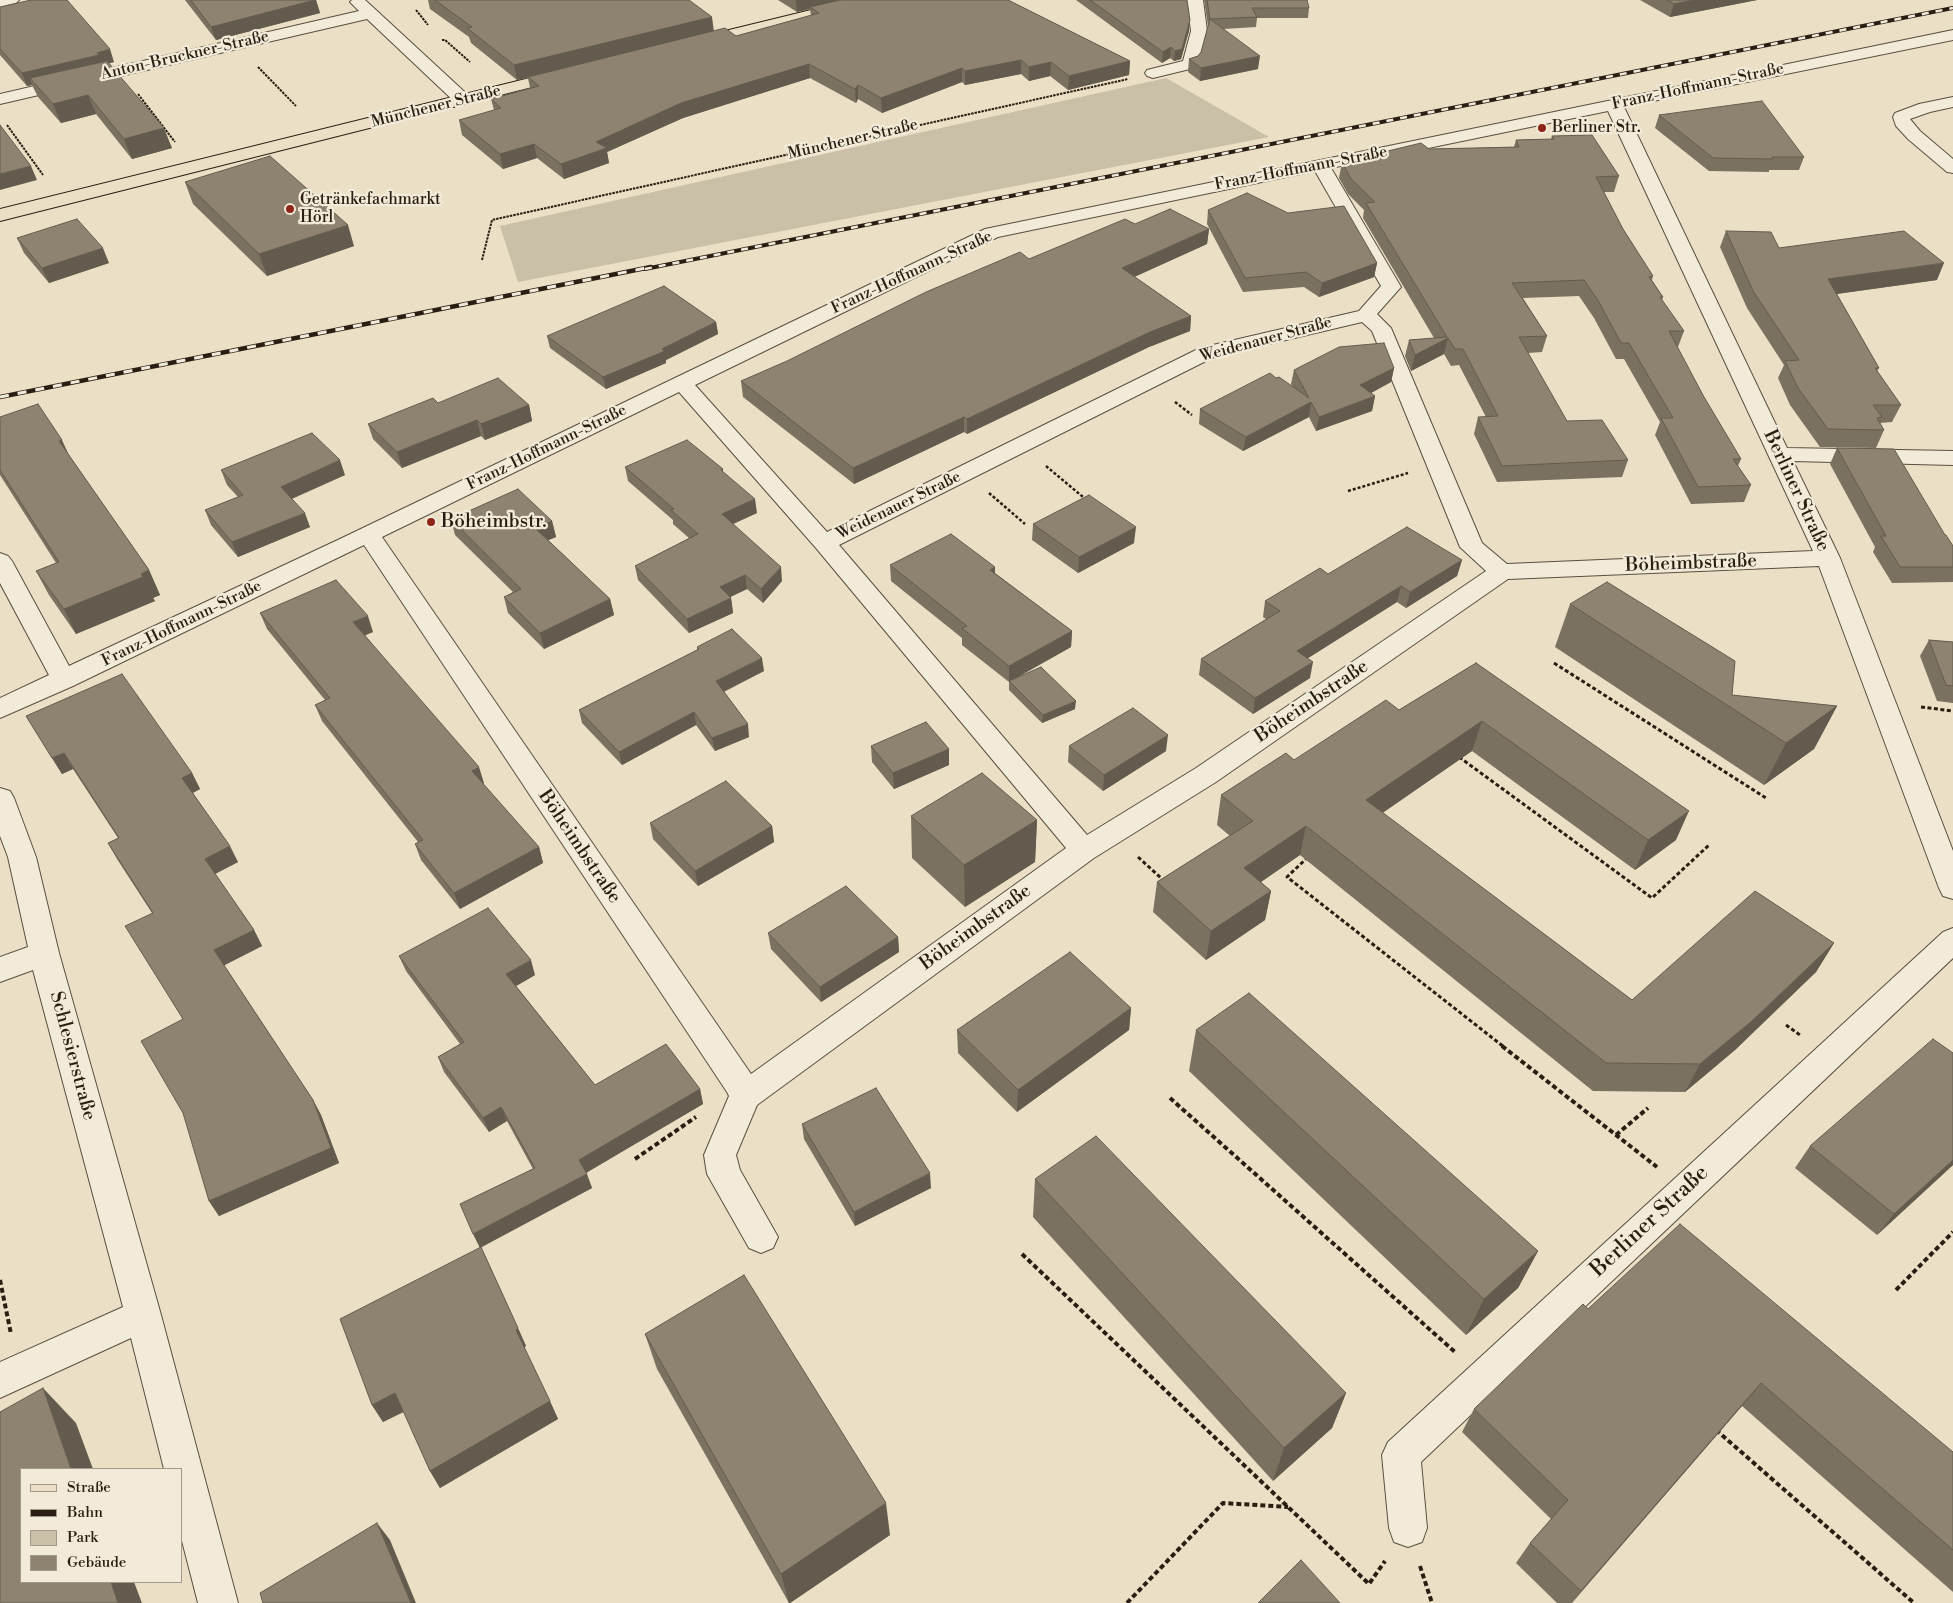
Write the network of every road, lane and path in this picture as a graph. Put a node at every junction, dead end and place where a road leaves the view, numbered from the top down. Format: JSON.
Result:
{"nodes":[{"id":1,"x":11,"y":0,"type":"edge"},
{"id":2,"x":356,"y":0,"type":"edge"},
{"id":3,"x":871,"y":0,"type":"edge"},
{"id":4,"x":1195,"y":0,"type":"edge"},
{"id":5,"x":0,"y":2,"type":"edge"},
{"id":6,"x":416,"y":10,"type":"dead end"},
{"id":7,"x":370,"y":13,"type":"junction"},
{"id":8,"x":428,"y":25,"type":"dead end"},
{"id":9,"x":1953,"y":35,"type":"edge"},
{"id":10,"x":235,"y":44,"type":"junction"},
{"id":11,"x":681,"y":46,"type":"edge"},
{"id":12,"x":121,"y":71,"type":"junction"},
{"id":13,"x":582,"y":71,"type":"edge"},
{"id":14,"x":1153,"y":74,"type":"joint"},
{"id":15,"x":0,"y":99,"type":"edge"},
{"id":16,"x":463,"y":100,"type":"junction"},
{"id":17,"x":1953,"y":102,"type":"edge"},
{"id":18,"x":1614,"y":104,"type":"junction"},
{"id":19,"x":296,"y":106,"type":"dead end"},
{"id":20,"x":6,"y":124,"type":"dead end"},
{"id":21,"x":176,"y":143,"type":"dead end"},
{"id":22,"x":1953,"y":147,"type":"edge"},
{"id":23,"x":1933,"y":151,"type":"junction"},
{"id":24,"x":1321,"y":166,"type":"junction"},
{"id":25,"x":1953,"y":168,"type":"edge"},
{"id":26,"x":43,"y":175,"type":"dead end"},
{"id":27,"x":0,"y":215,"type":"edge"},
{"id":28,"x":482,"y":260,"type":"dead end"},
{"id":29,"x":1366,"y":315,"type":"junction"},
{"id":30,"x":682,"y":383,"type":"junction"},
{"id":31,"x":1021,"y":445,"type":"junction"},
{"id":32,"x":1779,"y":454,"type":"junction"},
{"id":33,"x":1953,"y":458,"type":"edge"},
{"id":34,"x":1438,"y":464,"type":"junction"},
{"id":35,"x":967,"y":472,"type":"junction"},
{"id":36,"x":1348,"y":491,"type":"dead end"},
{"id":37,"x":1083,"y":496,"type":"edge"},
{"id":38,"x":1025,"y":524,"type":"dead end"},
{"id":39,"x":368,"y":534,"type":"junction"},
{"id":40,"x":824,"y":543,"type":"junction"},
{"id":41,"x":1828,"y":558,"type":"junction"},
{"id":42,"x":0,"y":562,"type":"edge"},
{"id":43,"x":1502,"y":572,"type":"junction"},
{"id":44,"x":1554,"y":663,"type":"dead end"},
{"id":45,"x":64,"y":680,"type":"junction"},
{"id":46,"x":0,"y":709,"type":"edge"},
{"id":47,"x":1453,"y":752,"type":"edge"},
{"id":48,"x":0,"y":798,"type":"edge"},
{"id":49,"x":1766,"y":798,"type":"dead end"},
{"id":50,"x":1709,"y":845,"type":"dead end"},
{"id":51,"x":1084,"y":850,"type":"junction"},
{"id":52,"x":1301,"y":850,"type":"edge"},
{"id":53,"x":1953,"y":888,"type":"edge"},
{"id":54,"x":1953,"y":940,"type":"edge"},
{"id":55,"x":44,"y":953,"type":"junction"},
{"id":56,"x":0,"y":970,"type":"edge"},
{"id":57,"x":743,"y":1091,"type":"junction"},
{"id":58,"x":1170,"y":1098,"type":"dead end"},
{"id":59,"x":1648,"y":1108,"type":"dead end"},
{"id":60,"x":1616,"y":1135,"type":"junction"},
{"id":61,"x":635,"y":1159,"type":"dead end"},
{"id":62,"x":1685,"y":1189,"type":"junction"},
{"id":63,"x":1953,"y":1232,"type":"edge"},
{"id":64,"x":761,"y":1237,"type":"dead end"},
{"id":65,"x":1022,"y":1254,"type":"dead end"},
{"id":66,"x":0,"y":1280,"type":"edge"},
{"id":67,"x":1896,"y":1290,"type":"dead end"},
{"id":68,"x":143,"y":1315,"type":"junction"},
{"id":69,"x":9,"y":1376,"type":"edge"},
{"id":70,"x":1484,"y":1377,"type":"junction"},
{"id":71,"x":1709,"y":1423,"type":"edge"},
{"id":72,"x":1288,"y":1507,"type":"junction"},
{"id":73,"x":1408,"y":1528,"type":"joint"},
{"id":74,"x":218,"y":1603,"type":"edge"},
{"id":75,"x":1127,"y":1603,"type":"edge"},
{"id":76,"x":1914,"y":1603,"type":"edge"}],
"edges":[{"from":1,"to":5,"type":"street"},
{"from":2,"to":7,"type":"street"},
{"from":3,"to":11,"type":"main road"},
{"from":4,"to":14,"type":"street"},
{"from":6,"to":8,"type":"path"},
{"from":7,"to":10,"type":"street","name":"Anton-Bruckner-Straße"},
{"from":7,"to":16,"type":"street"},
{"from":9,"to":18,"type":"street","name":"Franz-Hoffmann-Straße"},
{"from":10,"to":12,"type":"street","name":"Anton-Bruckner-Straße"},
{"from":10,"to":19,"type":"path"},
{"from":12,"to":15,"type":"street","name":"Anton-Bruckner-Straße"},
{"from":12,"to":21,"type":"path"},
{"from":13,"to":16,"type":"main road","name":"Münchener Straße"},
{"from":14,"to":28,"type":"path","name":"Münchener Straße"},
{"from":16,"to":27,"type":"main road","name":"Münchener Straße"},
{"from":17,"to":23,"type":"street"},
{"from":18,"to":24,"type":"street","name":"Franz-Hoffmann-Straße"},
{"from":18,"to":32,"type":"street","name":"Berliner Straße"},
{"from":20,"to":26,"type":"path"},
{"from":22,"to":23,"type":"street"},
{"from":23,"to":25,"type":"street"},
{"from":24,"to":29,"type":"street"},
{"from":24,"to":30,"type":"street","name":"Franz-Hoffmann-Straße"},
{"from":29,"to":31,"type":"street","name":"Weidenauer Straße"},
{"from":29,"to":34,"type":"street"},
{"from":30,"to":39,"type":"street","name":"Franz-Hoffmann-Straße"},
{"from":30,"to":40,"type":"street","name":"Weidenauer Straße"},
{"from":31,"to":35,"type":"street","name":"Weidenauer Straße"},
{"from":31,"to":37,"type":"path"},
{"from":32,"to":33,"type":"street"},
{"from":32,"to":41,"type":"street","name":"Berliner Straße"},
{"from":34,"to":36,"type":"path"},
{"from":34,"to":43,"type":"street"},
{"from":35,"to":38,"type":"path"},
{"from":35,"to":40,"type":"street","name":"Weidenauer Straße"},
{"from":39,"to":45,"type":"street","name":"Franz-Hoffmann-Straße"},
{"from":39,"to":57,"type":"street","name":"Böheimbstraße"},
{"from":40,"to":51,"type":"street","name":"Weidenauer Straße"},
{"from":41,"to":43,"type":"street","name":"Böheimbstraße"},
{"from":41,"to":53,"type":"street","name":"Berliner Straße"},
{"from":42,"to":45,"type":"street"},
{"from":43,"to":51,"type":"street","name":"Böheimbstraße"},
{"from":44,"to":49,"type":"path"},
{"from":45,"to":46,"type":"street","name":"Franz-Hoffmann-Straße"},
{"from":47,"to":50,"type":"path"},
{"from":48,"to":55,"type":"street","name":"Schlesierstraße"},
{"from":51,"to":57,"type":"street","name":"Böheimbstraße"},
{"from":52,"to":60,"type":"path"},
{"from":54,"to":62,"type":"street","name":"Berliner Straße"},
{"from":55,"to":56,"type":"street"},
{"from":55,"to":68,"type":"street","name":"Schlesierstraße"},
{"from":57,"to":61,"type":"path"},
{"from":57,"to":64,"type":"street"},
{"from":58,"to":70,"type":"path"},
{"from":59,"to":60,"type":"path"},
{"from":60,"to":62,"type":"path"},
{"from":62,"to":70,"type":"street","name":"Berliner Straße"},
{"from":63,"to":67,"type":"path"},
{"from":65,"to":72,"type":"path"},
{"from":66,"to":69,"type":"path"},
{"from":68,"to":69,"type":"street"},
{"from":68,"to":74,"type":"street","name":"Schlesierstraße"},
{"from":70,"to":73,"type":"street","name":"Berliner Straße"},
{"from":71,"to":76,"type":"path"},
{"from":72,"to":73,"type":"path"},
{"from":72,"to":75,"type":"path"}]}
